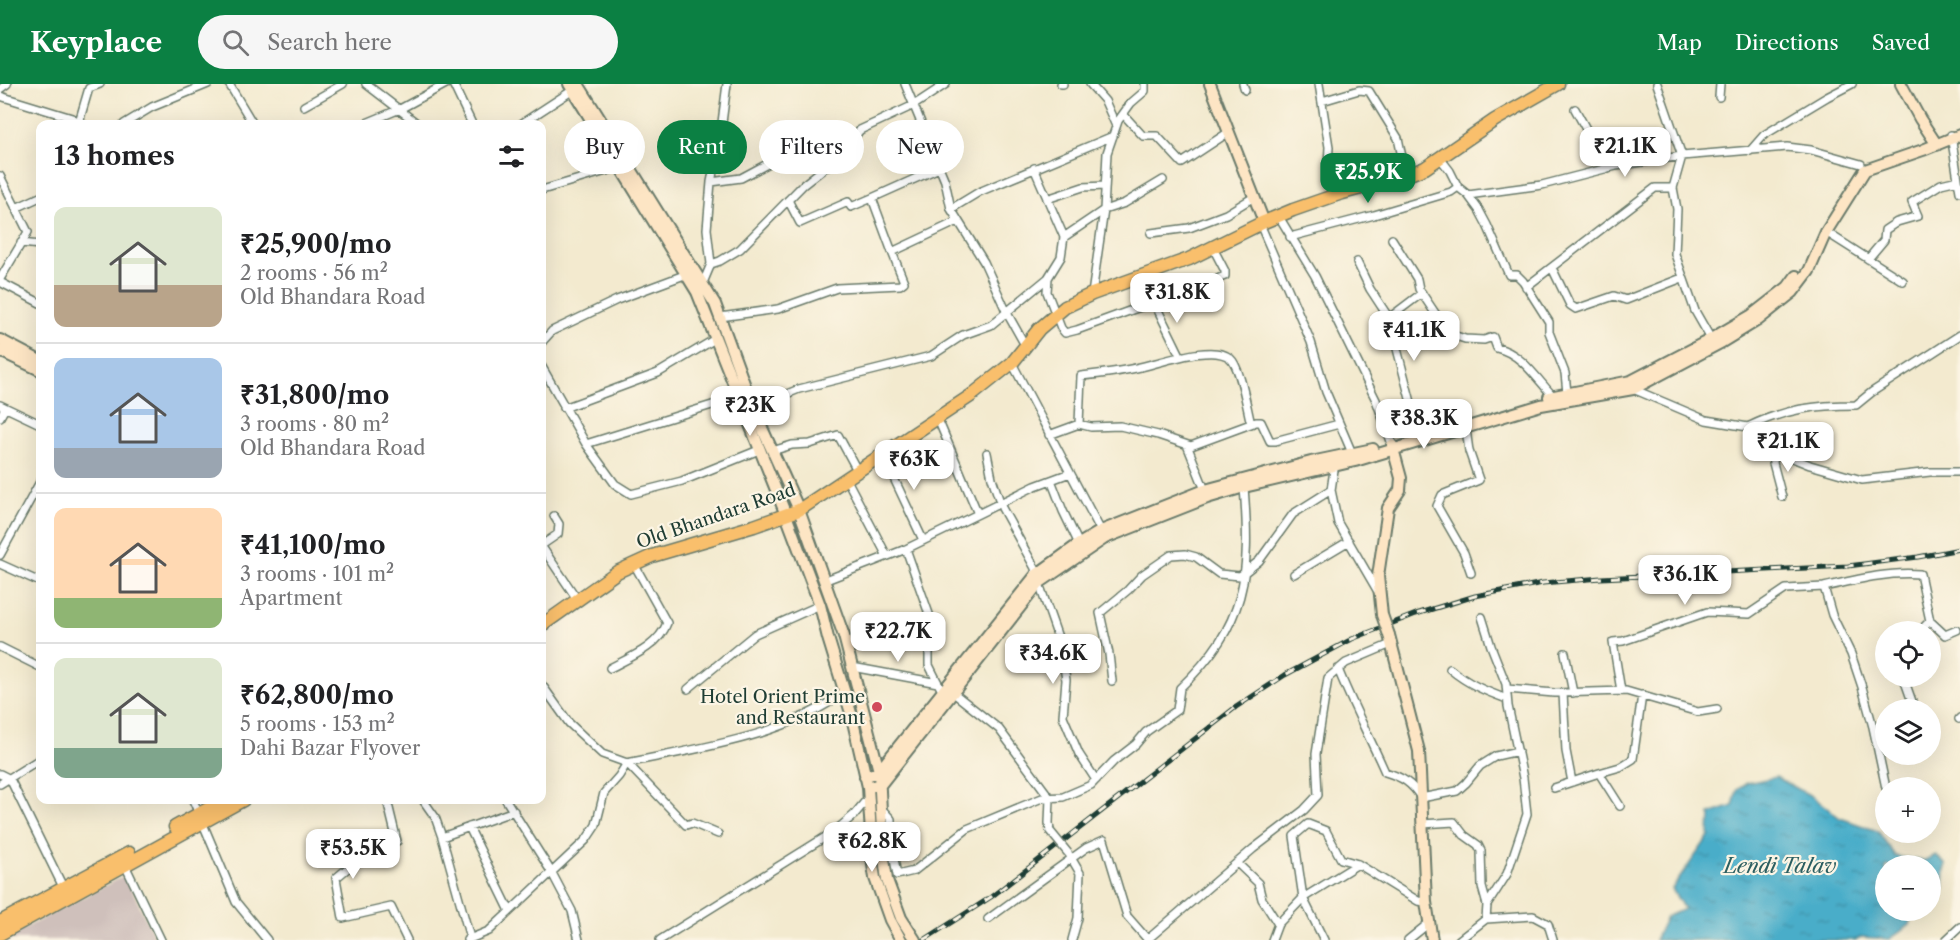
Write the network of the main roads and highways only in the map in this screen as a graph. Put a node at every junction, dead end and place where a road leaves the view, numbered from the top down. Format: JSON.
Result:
{"nodes":[{"id":1,"x":1558,"y":84,"type":"edge"},
{"id":2,"x":546,"y":622,"type":"edge"},
{"id":3,"x":219,"y":804,"type":"edge"},
{"id":4,"x":233,"y":804,"type":"edge"},
{"id":5,"x":202,"y":817,"type":"junction"},
{"id":6,"x":45,"y":903,"type":"junction"},
{"id":7,"x":0,"y":922,"type":"edge"},
{"id":8,"x":0,"y":934,"type":"edge"}],
"edges":[{"from":1,"to":2,"type":"highway","name":"Old Bhandara Road"},
{"from":3,"to":5,"type":"highway"},
{"from":4,"to":5,"type":"highway"},
{"from":5,"to":6,"type":"highway"},
{"from":5,"to":6,"type":"highway"},
{"from":6,"to":7,"type":"highway"},
{"from":6,"to":8,"type":"highway"}]}
